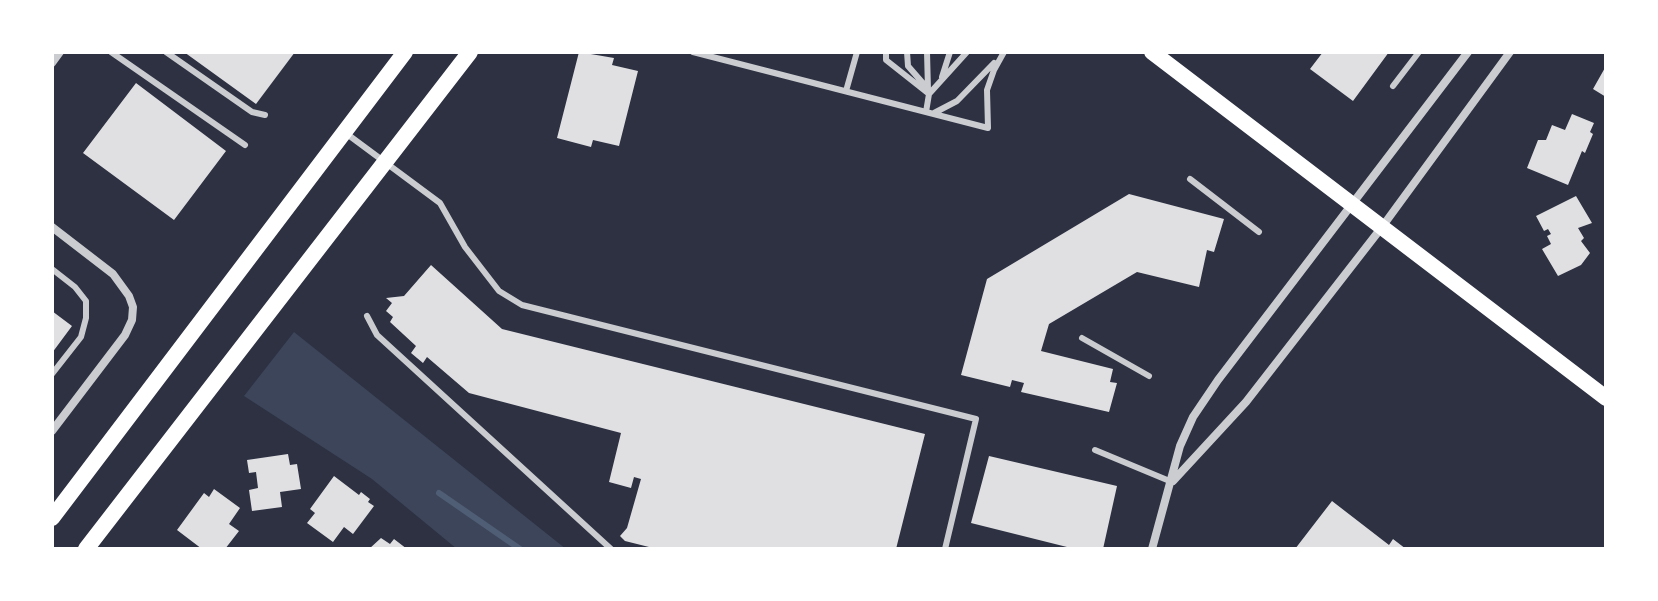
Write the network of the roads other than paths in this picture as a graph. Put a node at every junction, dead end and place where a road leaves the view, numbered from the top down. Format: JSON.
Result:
{"nodes":[{"id":1,"x":60,"y":52,"type":"edge"},
{"id":2,"x":111,"y":52,"type":"edge"},
{"id":3,"x":166,"y":52,"type":"edge"},
{"id":4,"x":405,"y":52,"type":"edge"},
{"id":5,"x":470,"y":52,"type":"edge"},
{"id":6,"x":693,"y":52,"type":"edge"},
{"id":7,"x":735,"y":52,"type":"edge"},
{"id":8,"x":857,"y":52,"type":"edge"},
{"id":9,"x":886,"y":52,"type":"edge"},
{"id":10,"x":907,"y":52,"type":"edge"},
{"id":11,"x":927,"y":52,"type":"edge"},
{"id":12,"x":950,"y":52,"type":"edge"},
{"id":13,"x":967,"y":52,"type":"edge"},
{"id":14,"x":1152,"y":52,"type":"edge"},
{"id":15,"x":1419,"y":52,"type":"edge"},
{"id":16,"x":1468,"y":52,"type":"edge"},
{"id":17,"x":1510,"y":52,"type":"edge"},
{"id":18,"x":1002,"y":55,"type":"edge"},
{"id":19,"x":732,"y":62,"type":"junction"},
{"id":20,"x":52,"y":63,"type":"edge"},
{"id":21,"x":941,"y":80,"type":"junction"},
{"id":22,"x":1393,"y":86,"type":"dead end"},
{"id":23,"x":846,"y":91,"type":"junction"},
{"id":24,"x":928,"y":91,"type":"junction"},
{"id":25,"x":930,"y":112,"type":"junction"},
{"id":26,"x":265,"y":115,"type":"dead end"},
{"id":27,"x":344,"y":132,"type":"junction"},
{"id":28,"x":245,"y":145,"type":"dead end"},
{"id":29,"x":385,"y":163,"type":"junction"},
{"id":30,"x":1190,"y":179,"type":"dead end"},
{"id":31,"x":1353,"y":205,"type":"junction"},
{"id":32,"x":52,"y":227,"type":"edge"},
{"id":33,"x":1382,"y":227,"type":"junction"},
{"id":34,"x":1259,"y":232,"type":"dead end"},
{"id":35,"x":52,"y":269,"type":"edge"},
{"id":36,"x":367,"y":316,"type":"dead end"},
{"id":37,"x":1082,"y":338,"type":"dead end"},
{"id":38,"x":52,"y":374,"type":"edge"},
{"id":39,"x":1149,"y":376,"type":"dead end"},
{"id":40,"x":1606,"y":398,"type":"edge"},
{"id":41,"x":52,"y":431,"type":"edge"},
{"id":42,"x":1095,"y":450,"type":"dead end"},
{"id":43,"x":1172,"y":482,"type":"junction"},
{"id":44,"x":52,"y":518,"type":"edge"},
{"id":45,"x":86,"y":549,"type":"edge"},
{"id":46,"x":611,"y":549,"type":"edge"},
{"id":47,"x":945,"y":549,"type":"edge"},
{"id":48,"x":1152,"y":549,"type":"edge"}],
"edges":[{"from":1,"to":20,"type":"street"},
{"from":2,"to":28,"type":"lane"},
{"from":3,"to":26,"type":"lane"},
{"from":4,"to":27,"type":"main road"},
{"from":5,"to":29,"type":"main road"},
{"from":6,"to":19,"type":"lane"},
{"from":7,"to":19,"type":"lane"},
{"from":8,"to":23,"type":"lane"},
{"from":9,"to":24,"type":"lane"},
{"from":10,"to":24,"type":"lane"},
{"from":11,"to":24,"type":"lane"},
{"from":12,"to":21,"type":"lane"},
{"from":13,"to":21,"type":"lane"},
{"from":14,"to":31,"type":"main road"},
{"from":15,"to":22,"type":"lane"},
{"from":16,"to":31,"type":"street"},
{"from":17,"to":33,"type":"street"},
{"from":18,"to":25,"type":"lane"},
{"from":18,"to":25,"type":"lane"},
{"from":19,"to":23,"type":"lane"},
{"from":21,"to":24,"type":"lane"},
{"from":23,"to":25,"type":"lane"},
{"from":24,"to":25,"type":"lane"},
{"from":27,"to":29,"type":"lane"},
{"from":27,"to":44,"type":"main road"},
{"from":29,"to":45,"type":"main road"},
{"from":29,"to":47,"type":"lane"},
{"from":30,"to":34,"type":"lane"},
{"from":31,"to":33,"type":"main road"},
{"from":31,"to":43,"type":"street"},
{"from":32,"to":41,"type":"street"},
{"from":33,"to":40,"type":"main road"},
{"from":33,"to":43,"type":"street"},
{"from":35,"to":38,"type":"lane"},
{"from":36,"to":46,"type":"lane"},
{"from":37,"to":39,"type":"lane"},
{"from":42,"to":43,"type":"lane"},
{"from":43,"to":48,"type":"street"}]}
